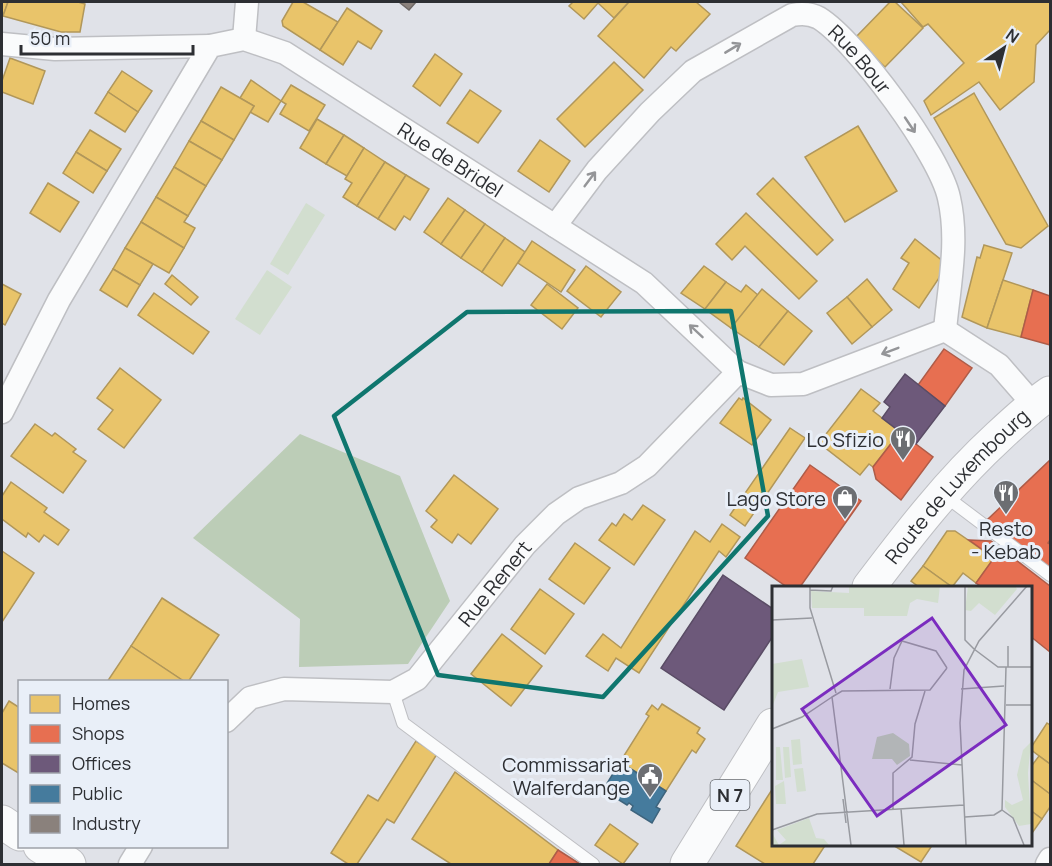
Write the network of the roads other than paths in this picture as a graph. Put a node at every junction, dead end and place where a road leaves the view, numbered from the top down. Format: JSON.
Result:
{"nodes":[{"id":1,"x":247,"y":2,"type":"edge"},
{"id":2,"x":244,"y":39,"type":"junction"},
{"id":3,"x":2,"y":44,"type":"edge"},
{"id":4,"x":210,"y":46,"type":"junction"},
{"id":5,"x":555,"y":226,"type":"junction"},
{"id":6,"x":945,"y":330,"type":"junction"},
{"id":7,"x":738,"y":372,"type":"junction"},
{"id":8,"x":1042,"y":398,"type":"edge"},
{"id":9,"x":2,"y":412,"type":"edge"},
{"id":10,"x":943,"y":494,"type":"junction"},
{"id":11,"x":1050,"y":575,"type":"edge"},
{"id":12,"x":870,"y":586,"type":"edge"},
{"id":13,"x":393,"y":692,"type":"junction"},
{"id":14,"x":228,"y":719,"type":"edge"},
{"id":15,"x":772,"y":728,"type":"edge"},
{"id":16,"x":2,"y":822,"type":"edge"},
{"id":17,"x":18,"y":833,"type":"edge"},
{"id":18,"x":43,"y":848,"type":"edge"},
{"id":19,"x":140,"y":848,"type":"edge"},
{"id":20,"x":1050,"y":859,"type":"edge"},
{"id":21,"x":69,"y":864,"type":"edge"},
{"id":22,"x":129,"y":864,"type":"edge"},
{"id":23,"x":593,"y":864,"type":"edge"},
{"id":24,"x":687,"y":864,"type":"edge"},
{"id":25,"x":1047,"y":864,"type":"edge"}],
"edges":[{"from":1,"to":2,"type":"street"},
{"from":2,"to":4,"type":"street"},
{"from":2,"to":5,"type":"street","name":"Rue de Bridel"},
{"from":3,"to":4,"type":"street"},
{"from":4,"to":9,"type":"street"},
{"from":5,"to":6,"type":"street","name":"Rue Bour","one_way":true},
{"from":7,"to":5,"type":"street","name":"Rue de Bridel","one_way":true},
{"from":6,"to":7,"type":"street","name":"Rue de Bridel","one_way":true},
{"from":6,"to":8,"type":"street"},
{"from":7,"to":13,"type":"street","name":"Rue Renert"},
{"from":8,"to":10,"type":"main road","name":"Route de Luxembourg"},
{"from":10,"to":11,"type":"lane"},
{"from":10,"to":12,"type":"main road","name":"Route de Luxembourg"},
{"from":13,"to":14,"type":"street"},
{"from":13,"to":23,"type":"lane"},
{"from":15,"to":24,"type":"main road","number":"N 7"},
{"from":16,"to":17,"type":"main road"},
{"from":18,"to":21,"type":"main road"},
{"from":19,"to":22,"type":"street"},
{"from":20,"to":25,"type":"street"}]}
